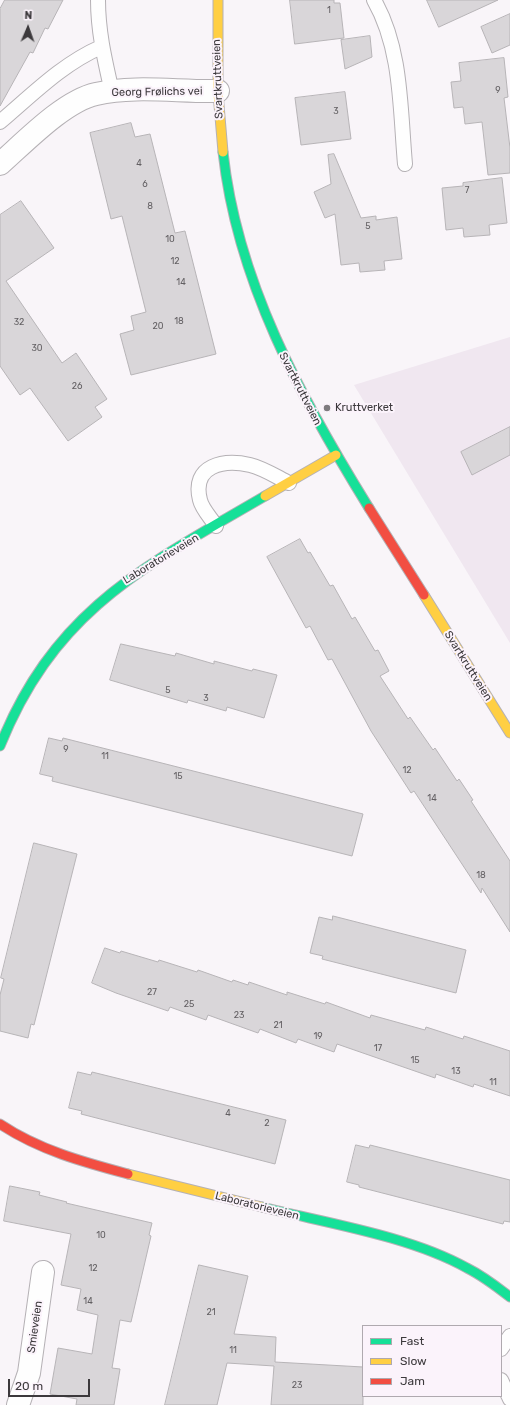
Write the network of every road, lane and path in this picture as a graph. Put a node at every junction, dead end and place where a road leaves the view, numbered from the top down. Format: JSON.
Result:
{"nodes":[{"id":1,"x":98,"y":0,"type":"edge"},
{"id":2,"x":218,"y":0,"type":"edge"},
{"id":3,"x":374,"y":0,"type":"edge"},
{"id":4,"x":101,"y":47,"type":"junction"},
{"id":5,"x":218,"y":91,"type":"junction"},
{"id":6,"x":112,"y":92,"type":"junction"},
{"id":7,"x":0,"y":122,"type":"edge"},
{"id":8,"x":0,"y":164,"type":"edge"},
{"id":9,"x":405,"y":164,"type":"dead end"},
{"id":10,"x":336,"y":455,"type":"junction"},
{"id":11,"x":289,"y":483,"type":"junction"},
{"id":12,"x":216,"y":526,"type":"junction"},
{"id":13,"x":510,"y":732,"type":"edge"},
{"id":14,"x":0,"y":746,"type":"edge"},
{"id":15,"x":0,"y":1124,"type":"edge"},
{"id":16,"x":43,"y":1272,"type":"dead end"},
{"id":17,"x":510,"y":1297,"type":"edge"},
{"id":18,"x":510,"y":1336,"type":"edge"},
{"id":19,"x":502,"y":1348,"type":"edge"},
{"id":20,"x":502,"y":1382,"type":"edge"},
{"id":21,"x":510,"y":1399,"type":"edge"},
{"id":22,"x":18,"y":1405,"type":"edge"}],
"edges":[{"from":1,"to":4,"type":"lane"},
{"from":2,"to":5,"type":"street","name":"Svartkruttveien"},
{"from":3,"to":9,"type":"lane"},
{"from":4,"to":6,"type":"lane"},
{"from":4,"to":7,"type":"lane"},
{"from":5,"to":6,"type":"street","name":"Georg Frølichs vei"},
{"from":5,"to":10,"type":"street","name":"Svartkruttveien"},
{"from":6,"to":8,"type":"street","name":"Georg Frølichs vei"},
{"from":10,"to":11,"type":"street","name":"Laboratorieveien"},
{"from":10,"to":13,"type":"street","name":"Svartkruttveien"},
{"from":11,"to":12,"type":"street","name":"Laboratorieveien"},
{"from":11,"to":12,"type":"lane"},
{"from":12,"to":14,"type":"street","name":"Laboratorieveien"},
{"from":15,"to":17,"type":"street","name":"Laboratorieveien"},
{"from":16,"to":22,"type":"street","name":"Smieveien"},
{"from":18,"to":19,"type":"lane"},
{"from":20,"to":21,"type":"lane"}]}
